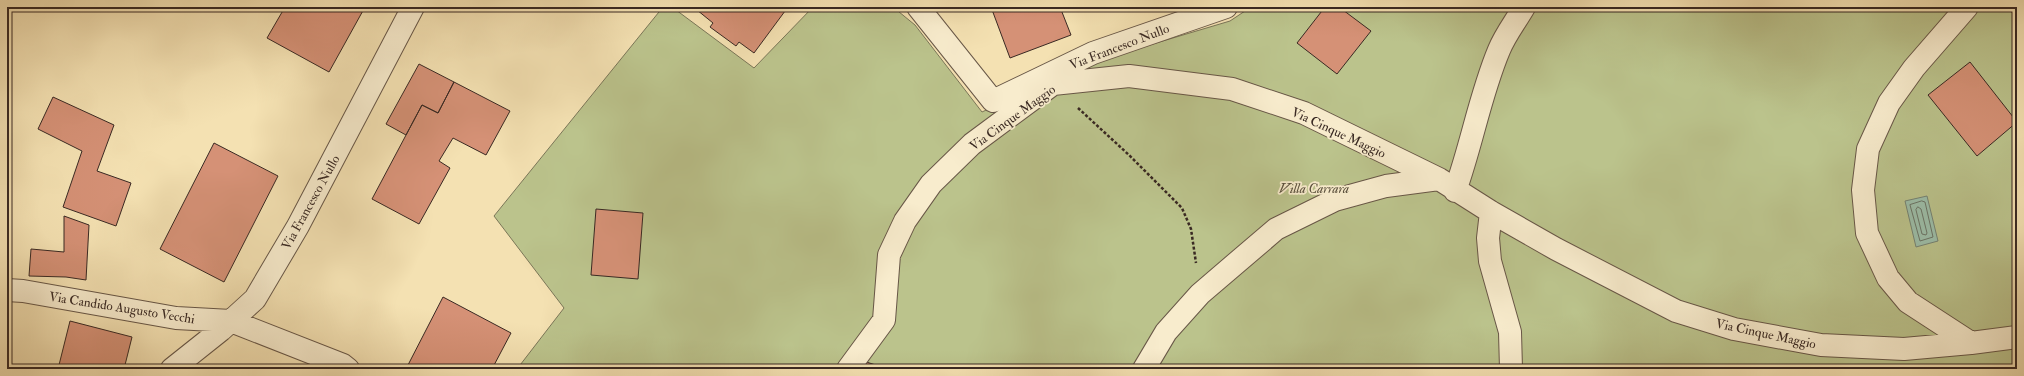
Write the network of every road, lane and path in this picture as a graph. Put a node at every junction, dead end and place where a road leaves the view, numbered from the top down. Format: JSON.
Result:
{"nodes":[{"id":1,"x":413,"y":7,"type":"edge"},
{"id":2,"x":918,"y":7,"type":"edge"},
{"id":3,"x":1226,"y":7,"type":"edge"},
{"id":4,"x":1524,"y":7,"type":"edge"},
{"id":5,"x":1967,"y":7,"type":"edge"},
{"id":6,"x":1053,"y":84,"type":"junction"},
{"id":7,"x":1447,"y":185,"type":"junction"},
{"id":8,"x":1491,"y":212,"type":"junction"},
{"id":9,"x":7,"y":290,"type":"edge"},
{"id":10,"x":1200,"y":294,"type":"junction"},
{"id":11,"x":231,"y":321,"type":"junction"},
{"id":12,"x":2017,"y":337,"type":"edge"},
{"id":13,"x":1971,"y":343,"type":"junction"},
{"id":14,"x":172,"y":369,"type":"edge"},
{"id":15,"x":348,"y":369,"type":"edge"},
{"id":16,"x":848,"y":369,"type":"edge"},
{"id":17,"x":1144,"y":369,"type":"edge"},
{"id":18,"x":1511,"y":369,"type":"edge"}],
"edges":[{"from":1,"to":11,"type":"street","name":"Via Francesco Nullo"},
{"from":2,"to":3,"type":"street","name":"Via Francesco Nullo"},
{"from":4,"to":7,"type":"street"},
{"from":5,"to":13,"type":"street"},
{"from":6,"to":7,"type":"street","name":"Via Cinque Maggio"},
{"from":6,"to":10,"type":"path"},
{"from":6,"to":16,"type":"street","name":"Via Cinque Maggio"},
{"from":7,"to":8,"type":"street","name":"Via Cinque Maggio"},
{"from":7,"to":10,"type":"street"},
{"from":8,"to":13,"type":"street","name":"Via Cinque Maggio"},
{"from":8,"to":18,"type":"street"},
{"from":9,"to":11,"type":"street","name":"Via Candido Augusto Vecchi"},
{"from":10,"to":17,"type":"street"},
{"from":11,"to":14,"type":"street","name":"Via Francesco Nullo"},
{"from":11,"to":15,"type":"street","name":"Via Candido Augusto Vecchi"},
{"from":12,"to":13,"type":"street","name":"Via Cinque Maggio"}]}
